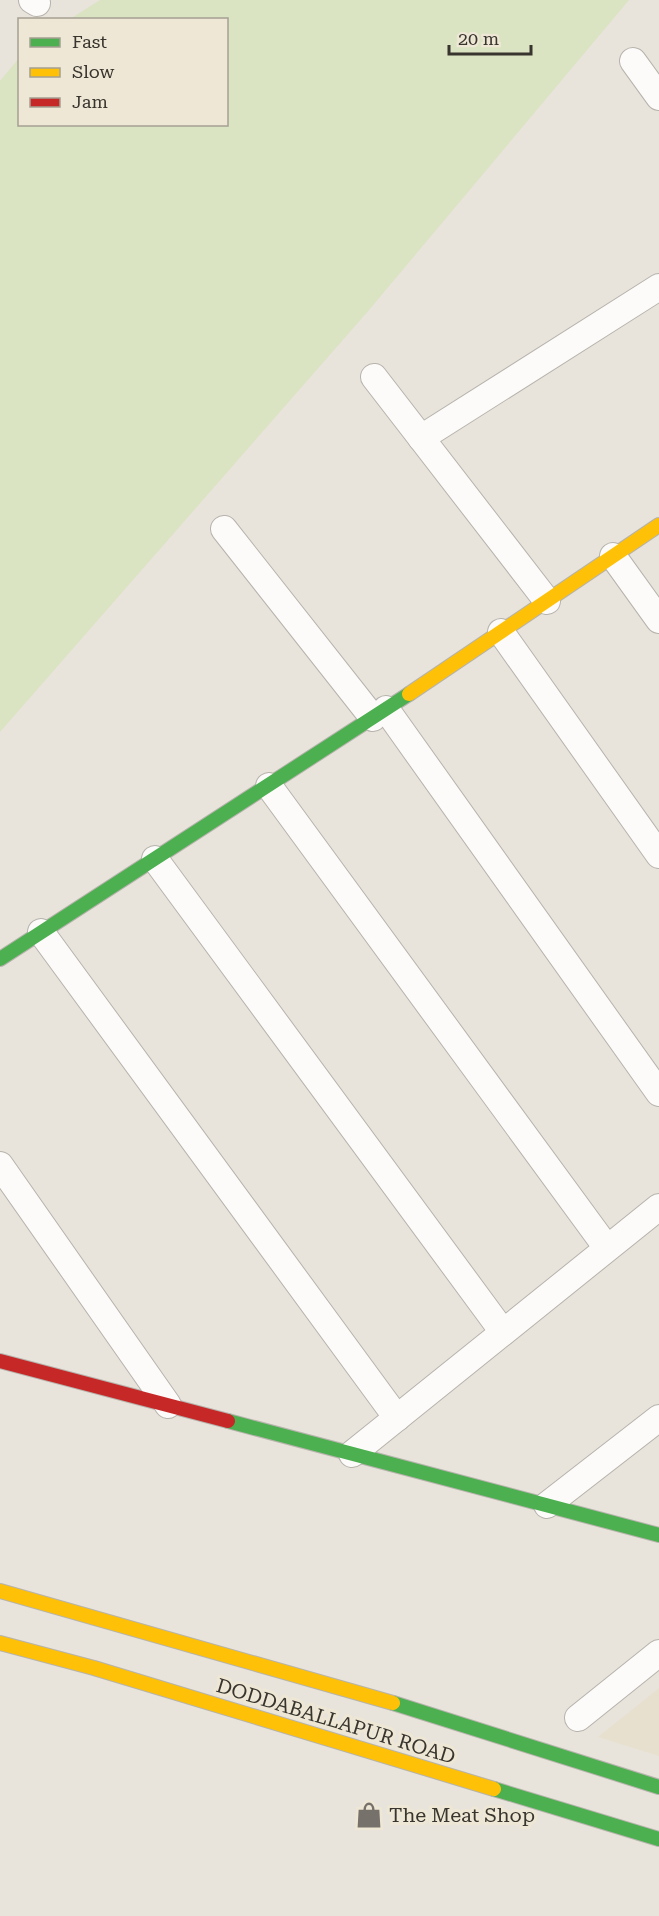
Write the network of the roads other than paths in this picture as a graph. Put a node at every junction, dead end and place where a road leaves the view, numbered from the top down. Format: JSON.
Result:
{"nodes":[{"id":1,"x":633,"y":61,"type":"dead end"},
{"id":2,"x":659,"y":97,"type":"edge"},
{"id":3,"x":659,"y":287,"type":"edge"},
{"id":4,"x":374,"y":377,"type":"dead end"},
{"id":5,"x":421,"y":438,"type":"junction"},
{"id":6,"x":659,"y":525,"type":"edge"},
{"id":7,"x":224,"y":529,"type":"dead end"},
{"id":8,"x":614,"y":556,"type":"junction"},
{"id":9,"x":547,"y":601,"type":"junction"},
{"id":10,"x":659,"y":620,"type":"edge"},
{"id":11,"x":501,"y":632,"type":"junction"},
{"id":12,"x":380,"y":714,"type":"junction"},
{"id":13,"x":269,"y":786,"type":"junction"},
{"id":14,"x":659,"y":855,"type":"edge"},
{"id":15,"x":155,"y":859,"type":"junction"},
{"id":16,"x":41,"y":932,"type":"junction"},
{"id":17,"x":0,"y":959,"type":"edge"},
{"id":18,"x":659,"y":1093,"type":"edge"},
{"id":19,"x":0,"y":1165,"type":"edge"},
{"id":20,"x":659,"y":1207,"type":"edge"},
{"id":21,"x":607,"y":1248,"type":"junction"},
{"id":22,"x":503,"y":1332,"type":"junction"},
{"id":23,"x":0,"y":1361,"type":"edge"},
{"id":24,"x":168,"y":1405,"type":"junction"},
{"id":25,"x":397,"y":1418,"type":"junction"},
{"id":26,"x":659,"y":1418,"type":"edge"},
{"id":27,"x":352,"y":1454,"type":"junction"},
{"id":28,"x":547,"y":1505,"type":"junction"},
{"id":29,"x":659,"y":1535,"type":"edge"},
{"id":30,"x":0,"y":1592,"type":"edge"},
{"id":31,"x":0,"y":1643,"type":"edge"},
{"id":32,"x":659,"y":1653,"type":"edge"},
{"id":33,"x":578,"y":1718,"type":"dead end"},
{"id":34,"x":659,"y":1787,"type":"edge"},
{"id":35,"x":659,"y":1839,"type":"edge"}],
"edges":[{"from":1,"to":2,"type":"street"},
{"from":3,"to":5,"type":"street"},
{"from":4,"to":5,"type":"street"},
{"from":5,"to":9,"type":"street"},
{"from":6,"to":8,"type":"street"},
{"from":7,"to":12,"type":"street"},
{"from":8,"to":9,"type":"street"},
{"from":8,"to":10,"type":"street"},
{"from":9,"to":11,"type":"street"},
{"from":11,"to":12,"type":"street"},
{"from":11,"to":14,"type":"street"},
{"from":12,"to":13,"type":"street"},
{"from":12,"to":18,"type":"street"},
{"from":13,"to":15,"type":"street"},
{"from":13,"to":21,"type":"street"},
{"from":15,"to":16,"type":"street"},
{"from":15,"to":22,"type":"street"},
{"from":16,"to":17,"type":"street"},
{"from":16,"to":25,"type":"street"},
{"from":19,"to":24,"type":"street"},
{"from":20,"to":21,"type":"street"},
{"from":21,"to":22,"type":"street"},
{"from":22,"to":25,"type":"street"},
{"from":23,"to":24,"type":"street"},
{"from":24,"to":27,"type":"street"},
{"from":25,"to":27,"type":"street"},
{"from":26,"to":28,"type":"street"},
{"from":27,"to":28,"type":"street"},
{"from":28,"to":29,"type":"street"},
{"from":30,"to":34,"type":"street","name":"DODDABALLAPUR ROAD"},
{"from":31,"to":35,"type":"street","name":"DODDABALLAPUR ROAD"},
{"from":32,"to":33,"type":"street"}]}
